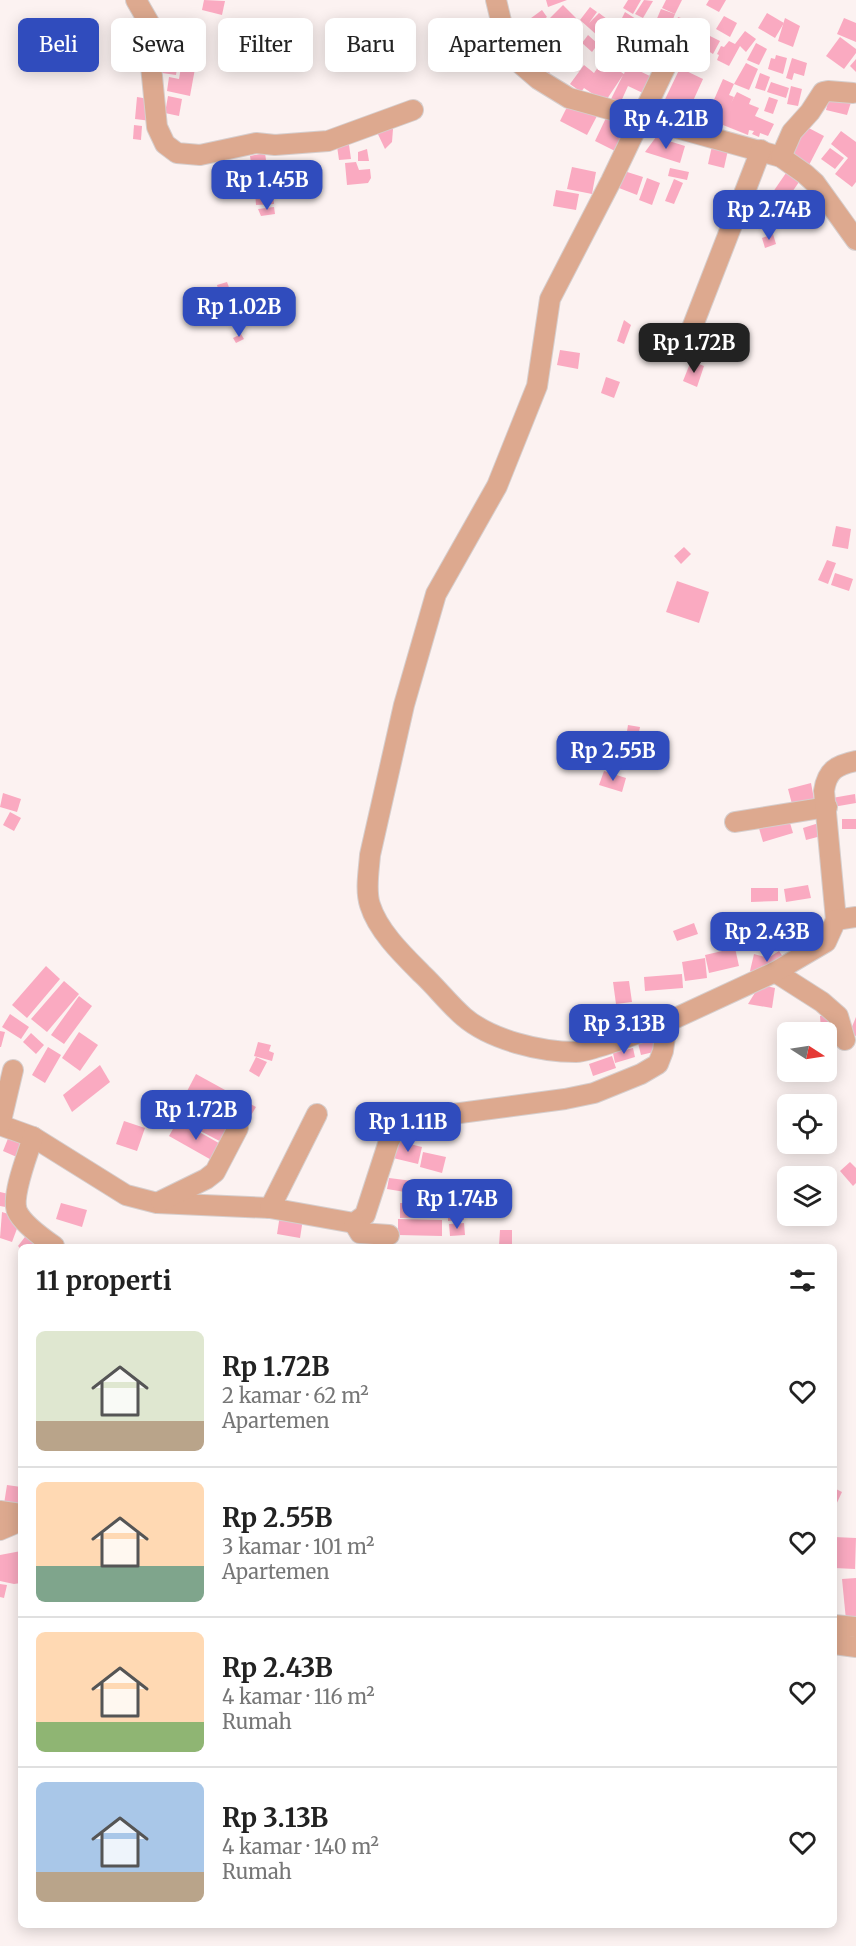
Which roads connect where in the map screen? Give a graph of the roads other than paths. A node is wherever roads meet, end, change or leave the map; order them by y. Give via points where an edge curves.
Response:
1 (136, 0) edge
2 (496, 0) edge
3 (664, 72) edge
4 (853, 93) dead end
5 (412, 110) dead end
6 (642, 118) junction
7 (760, 150) junction
8 (781, 157) junction
9 (856, 240) edge
10 (685, 345) dead end
11 (856, 761) edge
12 (827, 807) junction
13 (735, 822) dead end
14 (856, 917) edge
15 (836, 920) junction
16 (775, 972) junction
17 (667, 1022) junction
18 (845, 1040) dead end
19 (13, 1070) dead end
20 (317, 1114) dead end
21 (0, 1125) edge
22 (238, 1128) dead end
23 (33, 1137) junction
24 (157, 1203) junction
25 (270, 1208) junction
26 (354, 1223) junction
27 (389, 1235) dead end
28 (51, 1244) edge
29 (0, 1511) edge
30 (18, 1514) edge
31 (18, 1522) edge
32 (0, 1530) edge
33 (837, 1625) edge
34 (856, 1627) edge
35 (837, 1644) edge
36 (856, 1647) edge

1 - 5 street via 156,35 151,66 157,127 165,144 177,153 200,154 256,143 328,141
2 - 6 street via 507,46 538,80 569,98
3 - 6 street
4 - 8 street via 824,92 792,132
6 - 7 street
6 - 17 street via 550,298 537,386 497,486 436,594 404,705 368,876 370,904 382,929 453,1007 491,1033 527,1046 578,1053
7 - 8 street
7 - 10 street
8 - 9 street via 815,183
11 - 12 street via 838,765 831,772 824,791
12 - 13 street
12 - 15 street
14 - 15 street
15 - 16 street via 826,942
16 - 17 street
16 - 18 street via 838,1017
17 - 26 street via 658,1064 594,1093 414,1119 397,1126 365,1215
19 - 21 street
20 - 25 street
21 - 23 street
22 - 24 street via 215,1172
23 - 24 street via 126,1195
23 - 28 street via 16,1189 17,1210
24 - 25 street
25 - 26 street
26 - 27 street via 360,1233
29 - 30 street
31 - 32 street
33 - 34 street
35 - 36 street

